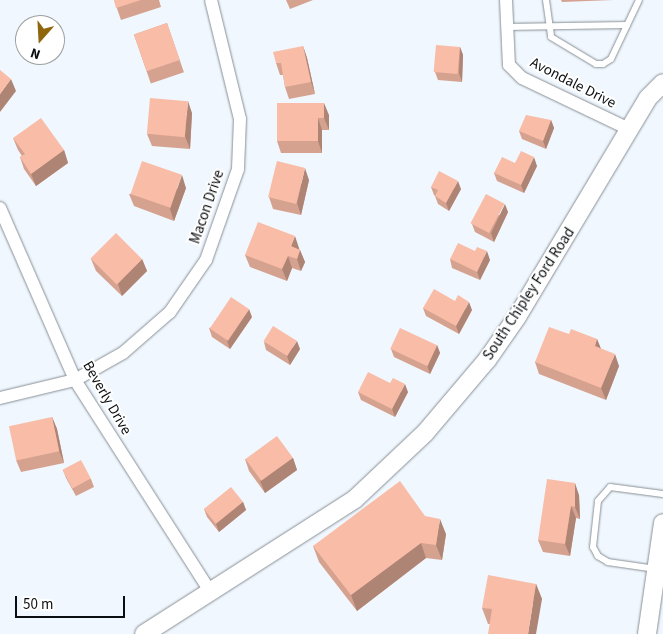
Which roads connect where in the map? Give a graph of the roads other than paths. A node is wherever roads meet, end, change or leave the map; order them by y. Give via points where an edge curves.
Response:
1 (211, 0) edge
2 (506, 0) edge
3 (546, 0) edge
4 (639, 0) edge
5 (627, 24) junction
6 (548, 25) junction
7 (506, 27) junction
8 (663, 83) edge
9 (629, 129) junction
10 (0, 208) edge
11 (75, 380) junction
12 (0, 398) edge
13 (663, 494) edge
14 (663, 523) edge
15 (656, 569) junction
16 (210, 591) junction
17 (144, 634) edge
18 (647, 634) edge

1 - 11 street, Macon Drive via 240,119 238,170 219,229 206,260 170,312 123,353
2 - 7 street, Avondale Drive
3 - 6 lane
4 - 5 lane
5 - 6 lane
5 - 6 lane via 610,59 603,64 555,41
6 - 7 lane
7 - 9 street, Avondale Drive via 509,65 522,78
8 - 9 street, South Chipley Ford Road via 648,98
9 - 16 street, South Chipley Ford Road via 517,317 487,360 425,433 355,499
10 - 11 street, Beverly Drive
11 - 12 street, Macon Drive
11 - 16 street, Beverly Drive
13 - 15 lane via 610,487 598,501 593,547 598,556 608,562
14 - 15 street
15 - 18 street
16 - 17 street, South Chipley Ford Road

